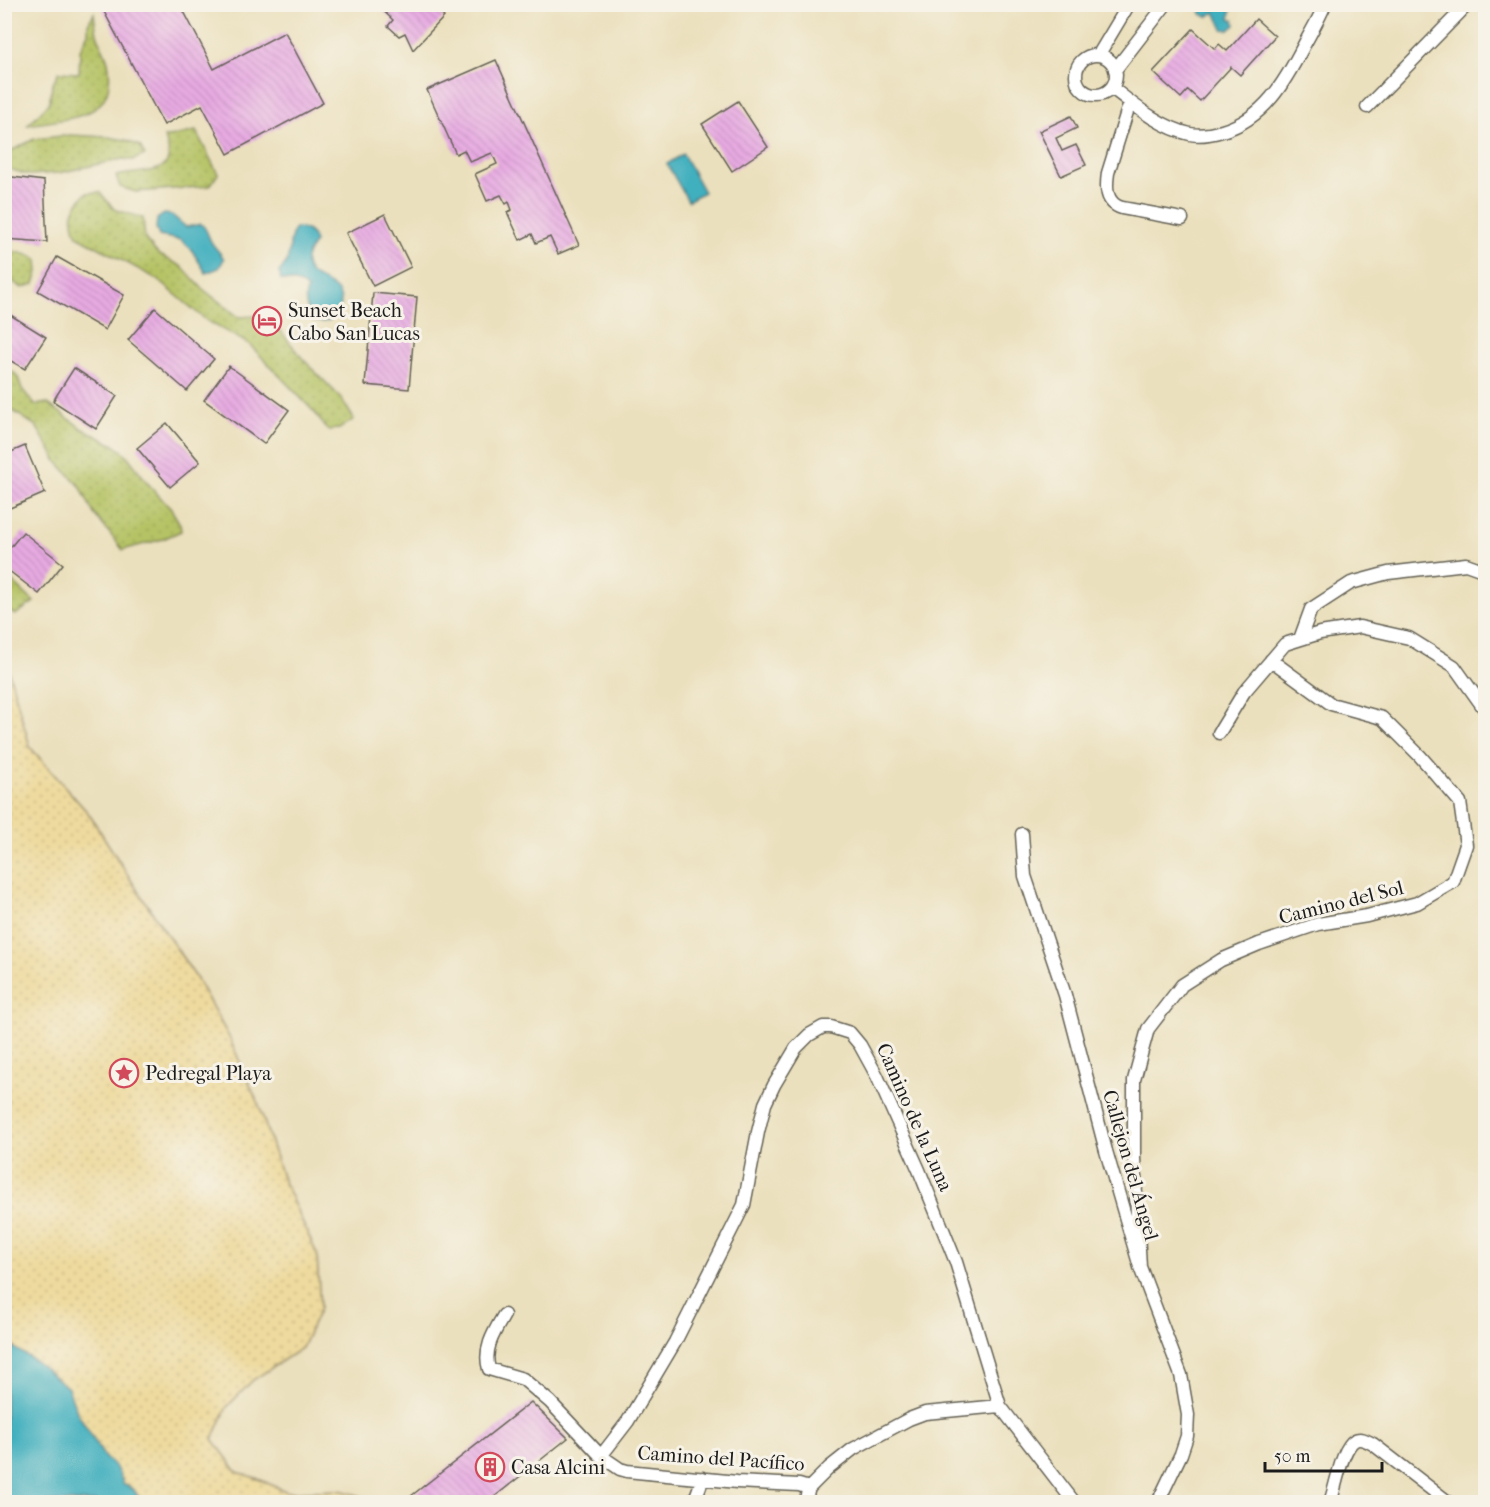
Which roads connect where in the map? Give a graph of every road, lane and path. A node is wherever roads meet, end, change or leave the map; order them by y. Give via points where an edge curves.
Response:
1 (1129, 4) edge
2 (1166, 4) edge
3 (1325, 4) edge
4 (1468, 4) edge
5 (1099, 54) junction
6 (1115, 70) junction
7 (1112, 88) junction
8 (1130, 102) junction
9 (1367, 107) dead end
10 (1182, 219) dead end
11 (1485, 564) edge
12 (1300, 639) junction
13 (1271, 660) junction
14 (1485, 711) edge
15 (1219, 733) dead end
16 (1022, 834) dead end
17 (1140, 1268) junction
18 (504, 1315) dead end
19 (1000, 1406) junction
20 (601, 1455) junction
21 (703, 1478) junction
22 (809, 1488) junction
23 (694, 1503) edge
24 (805, 1503) edge
25 (1074, 1503) edge
26 (1158, 1503) edge
27 (1330, 1503) edge
28 (1448, 1503) edge

1 - 5 street
2 - 6 street
3 - 8 street via 1287,78 1270,102 1245,122 1215,133 1190,134
4 - 9 street
5 - 6 street via 1110,60
5 - 7 street via 1087,56 1078,65 1078,84 1094,95
6 - 7 street
7 - 8 street
8 - 10 street via 1108,172 1109,198 1115,206
11 - 12 street via 1480,568 1466,564 1389,573 1351,584 1311,609
12 - 13 street via 1285,644
12 - 14 street via 1360,627 1409,638 1454,666
13 - 15 street via 1244,692
13 - 17 street, Camino del Sol via 1331,704 1382,718 1460,802 1466,845 1453,882 1417,903 1318,924 1221,960 1182,985 1148,1029 1134,1080
16 - 17 street, Callejon del Ángel via 1025,876 1065,995
17 - 26 street, Callejon del Ángel via 1181,1375 1188,1415 1181,1454
18 - 20 street, Camino del Pacífico via 489,1343 489,1369 523,1379 535,1388
19 - 20 street, Camino de la Luna via 956,1262 881,1085 850,1033 823,1027 796,1048 774,1085 765,1104 744,1205 675,1342 615,1440
19 - 22 street, Camino del Pacífico via 925,1413 909,1419 853,1449
19 - 25 street
20 - 21 street, Camino del Pacífico via 620,1469
21 - 22 street, Camino del Pacífico
21 - 23 street
22 - 24 street
27 - 28 street via 1346,1451 1355,1440 1362,1439

